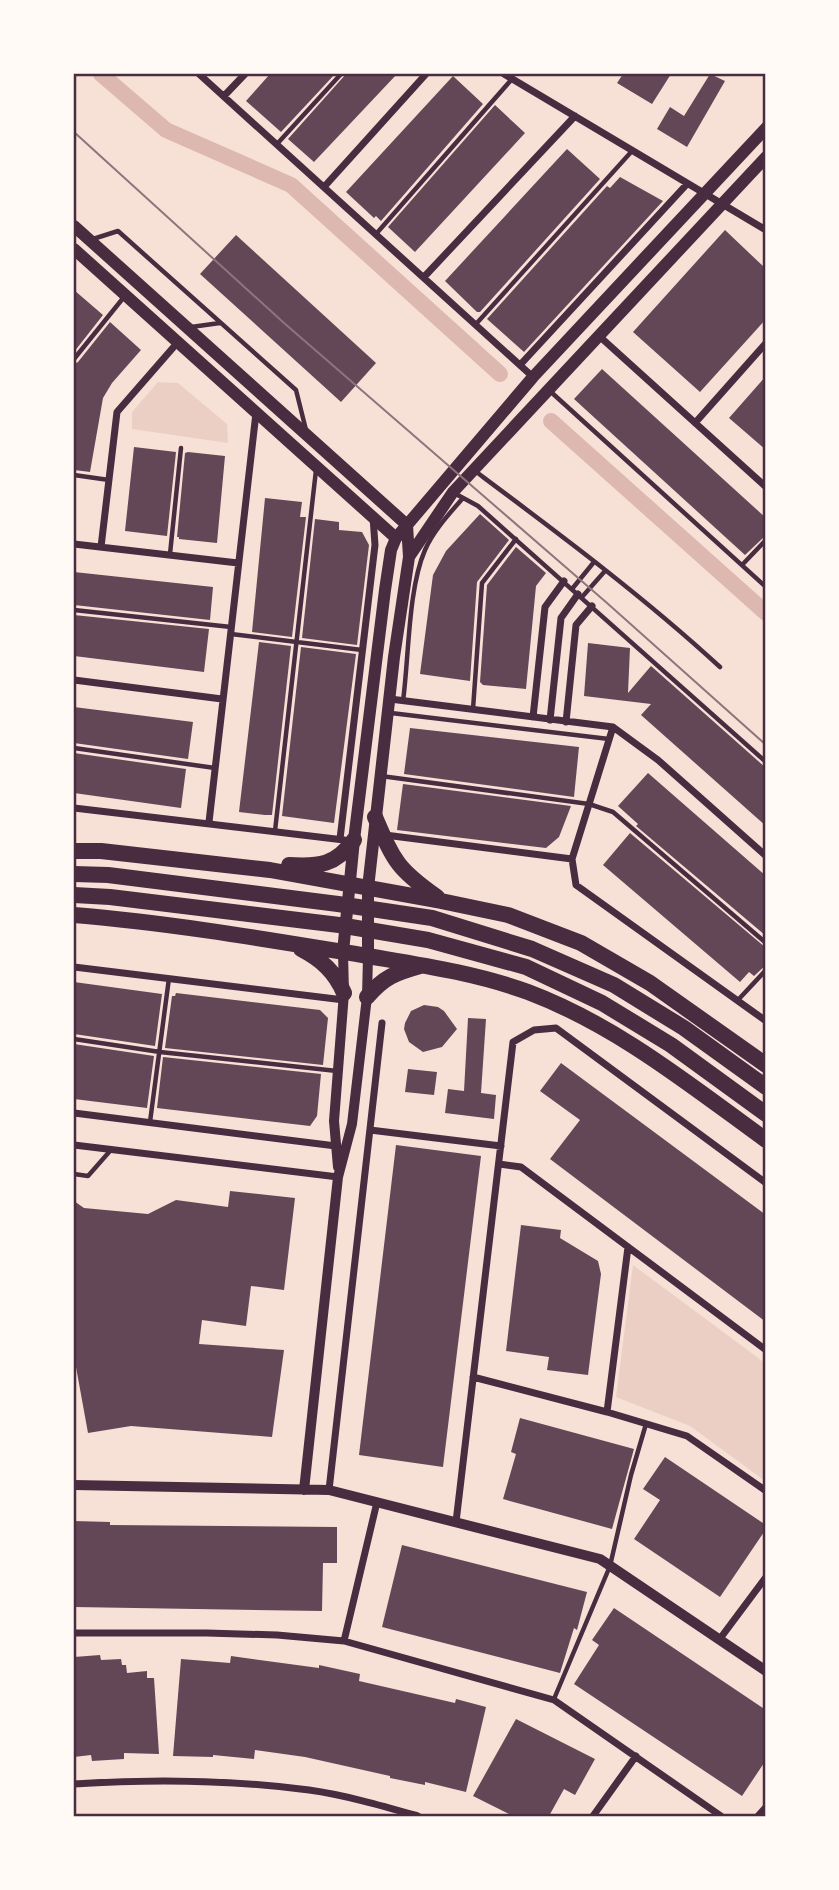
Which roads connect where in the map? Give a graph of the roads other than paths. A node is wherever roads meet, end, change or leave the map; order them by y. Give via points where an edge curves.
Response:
1 (199, 74) edge
2 (245, 74) edge
3 (341, 74) edge
4 (426, 74) edge
5 (504, 74) edge
6 (513, 79) junction
7 (224, 96) junction
8 (575, 116) junction
9 (765, 128) edge
10 (277, 144) junction
11 (632, 150) junction
12 (765, 157) edge
13 (687, 184) junction
14 (324, 187) junction
15 (705, 194) junction
16 (722, 204) junction
17 (74, 226) edge
18 (765, 230) edge
19 (376, 234) junction
20 (88, 240) junction
21 (74, 251) edge
22 (424, 277) junction
23 (125, 295) junction
24 (220, 323) junction
25 (476, 324) junction
26 (187, 327) junction
27 (598, 335) junction
28 (178, 342) junction
29 (765, 343) edge
30 (74, 359) edge
31 (520, 365) junction
32 (533, 377) junction
33 (548, 389) junction
34 (256, 413) junction
35 (695, 423) junction
36 (307, 435) junction
37 (181, 448) dead end
38 (316, 466) junction
39 (473, 470) junction
40 (74, 475) edge
41 (109, 480) junction
42 (765, 487) edge
43 (458, 495) junction
44 (373, 517) junction
45 (434, 517) junction
46 (404, 533) junction
47 (516, 539) junction
48 (765, 540) edge
49 (74, 544) edge
50 (101, 547) junction
51 (170, 555) junction
52 (409, 557) junction
53 (594, 562) junction
54 (238, 563) junction
55 (742, 565) junction
56 (605, 571) junction
57 (564, 581) junction
58 (765, 587) edge
59 (577, 593) junction
60 (592, 606) junction
61 (74, 610) edge
62 (230, 630) junction
63 (298, 642) junction
64 (362, 650) junction
65 (720, 667) dead end
66 (74, 680) edge
67 (222, 699) junction
68 (394, 704) junction
69 (473, 709) junction
70 (533, 718) junction
71 (550, 720) junction
72 (566, 722) junction
73 (613, 727) junction
74 (609, 739) junction
75 (74, 748) edge
76 (765, 762) edge
77 (215, 768) junction
78 (380, 776) junction
79 (589, 804) junction
80 (74, 808) edge
81 (375, 817) junction
82 (209, 822) junction
83 (275, 831) junction
84 (383, 835) junction
85 (347, 840) junction
86 (74, 851) edge
87 (765, 856) edge
88 (572, 859) junction
89 (270, 870) junction
90 (74, 874) edge
91 (349, 885) junction
92 (368, 888) junction
93 (74, 895) edge
94 (441, 901) junction
95 (74, 915) edge
96 (291, 943) junction
97 (765, 943) edge
98 (343, 952) junction
99 (368, 956) junction
100 (425, 965) junction
101 (74, 967) edge
102 (765, 970) edge
103 (169, 978) junction
104 (344, 997) junction
105 (367, 997) junction
106 (738, 1000) junction
107 (765, 1021) edge
108 (382, 1023) dead end
109 (74, 1039) edge
110 (160, 1052) junction
111 (765, 1065) edge
112 (337, 1071) junction
113 (765, 1087) edge
114 (74, 1114) edge
115 (765, 1114) edge
116 (150, 1122) junction
117 (370, 1130) junction
118 (765, 1140) edge
119 (74, 1145) edge
120 (336, 1146) junction
121 (501, 1146) junction
122 (111, 1150) junction
123 (499, 1164) junction
124 (74, 1174) edge
125 (338, 1177) junction
126 (765, 1183) edge
127 (628, 1247) junction
128 (765, 1350) edge
129 (473, 1377) junction
130 (607, 1412) junction
131 (646, 1424) junction
132 (74, 1485) edge
133 (304, 1490) junction
134 (329, 1490) junction
135 (765, 1491) edge
136 (377, 1502) junction
137 (456, 1522) junction
138 (610, 1566) junction
139 (765, 1577) edge
140 (74, 1633) edge
141 (719, 1640) junction
142 (344, 1641) junction
143 (765, 1671) edge
144 (554, 1700) junction
145 (636, 1756) junction
146 (74, 1784) edge
147 (765, 1807) edge
148 (418, 1816) edge
149 (593, 1816) edge
150 (721, 1816) edge
151 (758, 1816) edge

1 - 7 street
2 - 7 street
3 - 10 lane
4 - 14 street
5 - 6 street
6 - 8 street
6 - 19 lane
7 - 10 street
8 - 11 street
8 - 22 street
9 - 15 main road
10 - 14 street
11 - 13 street
11 - 25 lane
12 - 16 main road
13 - 15 street
13 - 31 street
14 - 19 street
15 - 16 street
15 - 32 main road
16 - 18 street
16 - 27 main road
17 - 20 main road
19 - 22 street
20 - 24 lane via 118,231
20 - 26 main road
21 - 23 main road
22 - 25 street
23 - 28 main road
23 - 30 lane
24 - 26 lane
24 - 36 lane via 296,390
25 - 31 street
26 - 36 main road
27 - 33 main road
27 - 35 street
28 - 34 main road
28 - 41 street via 117,412
29 - 35 street
31 - 32 street
32 - 46 main road
33 - 39 main road
33 - 55 lane
34 - 38 main road
34 - 54 street
35 - 42 street
36 - 46 main road
37 - 51 lane
38 - 44 main road
38 - 63 lane
39 - 43 main road
39 - 53 lane
40 - 41 lane
41 - 50 street
43 - 45 main road
43 - 47 lane
43 - 68 lane via 424,552
44 - 46 main road
44 - 64 street via 375,545
45 - 46 main road
45 - 52 main road
46 - 52 main road
46 - 85 main road via 391,550
47 - 57 lane
47 - 69 lane via 482,583
48 - 55 lane
49 - 50 street
50 - 51 street
51 - 54 street
52 - 68 main road
53 - 56 lane
53 - 59 lane
54 - 62 street
55 - 58 lane
56 - 59 lane
56 - 65 lane
57 - 59 lane
57 - 70 street via 545,607
59 - 60 lane
59 - 71 street via 561,618
60 - 72 street via 576,625
60 - 76 lane
61 - 62 lane
62 - 63 lane
62 - 67 street
63 - 64 lane
63 - 83 lane
64 - 85 street
66 - 67 street
67 - 77 street
68 - 69 street
68 - 74 lane
68 - 78 main road
69 - 70 street
70 - 71 street
71 - 72 street
72 - 73 street
73 - 74 street
73 - 87 street via 658,760
74 - 79 street
75 - 77 lane
77 - 82 street
78 - 79 lane
78 - 81 main road
79 - 88 street
79 - 97 lane via 613,813
80 - 82 street
81 - 84 highway
81 - 92 main road
82 - 83 street
83 - 85 street
84 - 88 street
84 - 94 highway via 402,871
85 - 89 highway via 344,854 331,862
85 - 91 main road
86 - 89 highway
88 - 106 street via 576,885
89 - 91 highway
89 - 96 highway via 293,881 306,901 305,924
90 - 113 highway via 432,918 533,949 614,985 684,1028
91 - 92 highway
91 - 98 main road
92 - 94 highway
92 - 99 main road
93 - 115 highway via 339,925 428,940 526,967 602,1003 671,1045
94 - 100 highway via 424,918 419,933
94 - 111 highway via 508,915 581,943 650,983
95 - 96 highway
96 - 98 highway
96 - 104 highway via 337,976
98 - 99 highway
98 - 104 street
99 - 100 highway
99 - 105 street
100 - 105 highway via 395,973
100 - 118 highway via 527,992 596,1024 652,1057
101 - 103 street
102 - 106 lane
103 - 104 street
103 - 110 lane
104 - 112 street
105 - 125 street via 352,1124
106 - 107 street
108 - 117 street
109 - 110 lane
110 - 112 lane
110 - 116 lane
112 - 120 street
114 - 116 street
116 - 120 street
117 - 121 street
117 - 134 street
119 - 122 street
120 - 125 street
121 - 123 street
121 - 126 street via 513,1042 534,1030 556,1028
122 - 124 lane via 88,1176
122 - 125 street
123 - 127 street via 521,1167
123 - 129 street
125 - 133 street
127 - 128 street
127 - 130 street
129 - 130 street
129 - 137 street
130 - 131 street
131 - 135 street via 687,1436
131 - 138 lane
132 - 133 street
133 - 134 street
134 - 136 street
136 - 137 street
136 - 142 street
137 - 138 street via 600,1559
138 - 141 street
138 - 144 lane
139 - 141 street
140 - 142 street via 235,1634
141 - 143 street
142 - 144 street
144 - 145 street
145 - 149 street
145 - 150 street
146 - 148 street via 119,1781 311,1790
147 - 151 street

